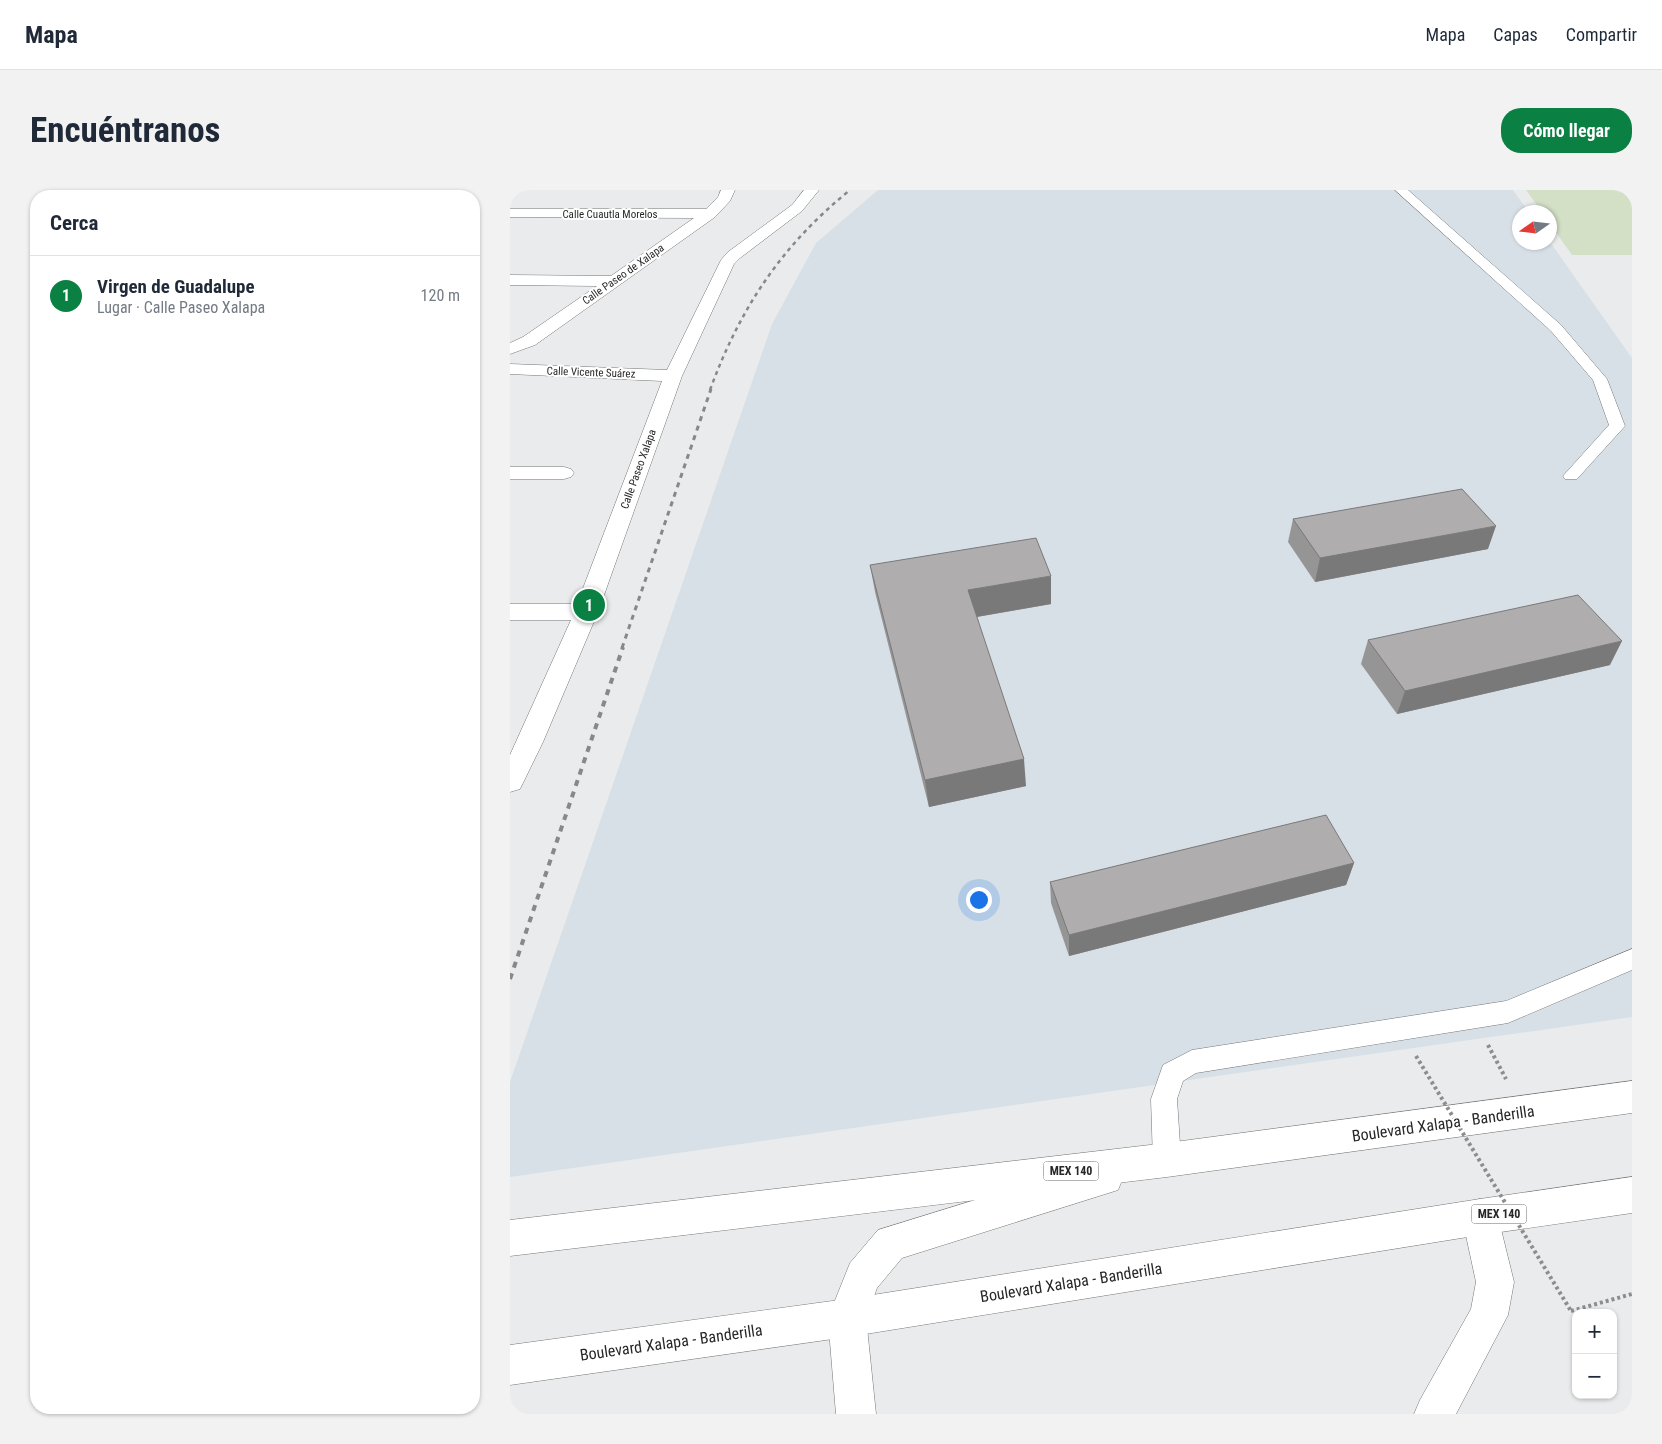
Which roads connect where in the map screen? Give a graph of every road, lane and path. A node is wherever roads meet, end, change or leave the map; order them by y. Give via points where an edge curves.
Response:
1 (728, 190) edge
2 (812, 190) edge
3 (1401, 190) edge
4 (510, 213) edge
5 (710, 214) junction
6 (510, 280) edge
7 (614, 281) junction
8 (510, 349) edge
9 (510, 370) edge
10 (673, 376) junction
11 (510, 473) edge
12 (564, 474) dead end
13 (1571, 476) dead end
14 (510, 612) edge
15 (586, 612) junction
16 (510, 782) edge
17 (1632, 959) edge
18 (1416, 1056) dead end
19 (1632, 1097) edge
20 (1167, 1160) junction
21 (1631, 1198) edge
22 (1480, 1217) junction
23 (510, 1238) edge
24 (1632, 1294) edge
25 (847, 1318) junction
26 (510, 1365) edge
27 (856, 1414) edge
28 (1434, 1414) edge

1 - 5 main road, Calle Paseo de Xalapa
2 - 10 main road, Calle Paseo Xalapa via 798,208 727,263
3 - 13 lane via 1556,328 1600,379 1617,426
4 - 5 main road, Calle Cuautla Morelos
5 - 7 main road, Calle Paseo de Xalapa
6 - 7 main road
7 - 8 main road, Calle Paseo de Xalapa via 529,341
9 - 10 main road, Calle Vicente Suárez
10 - 15 main road, Calle Paseo Xalapa
11 - 12 main road
14 - 15 main road
15 - 16 main road, Calle Paseo Xalapa
17 - 20 lane via 1508,1012 1192,1062 1172,1073 1164,1100
18 - 24 path, bridge via 1571,1311
19 - 20 main road, Boulevard Xalapa - Banderilla / MEX 140
20 - 23 main road, Boulevard Xalapa - Banderilla / MEX 140
20 - 25 main road via 891,1243 863,1276
21 - 22 main road, Boulevard Xalapa - Banderilla / MEX 140
22 - 25 main road, Boulevard Xalapa - Banderilla / MEX 140
22 - 28 main road via 1495,1282 1488,1315
25 - 26 main road, Boulevard Xalapa - Banderilla / MEX 140
25 - 27 main road

